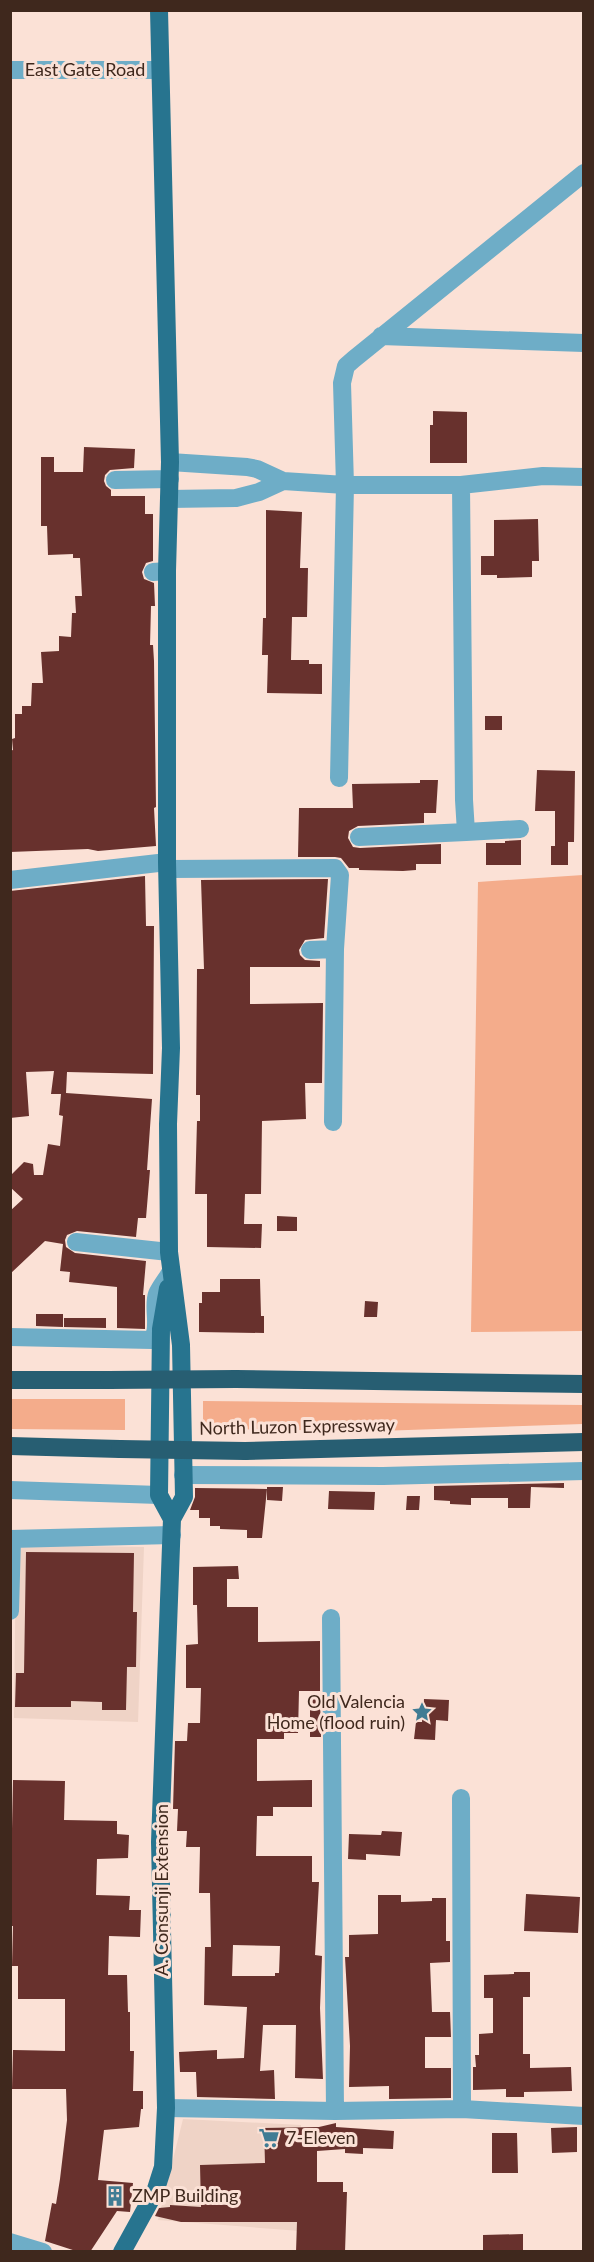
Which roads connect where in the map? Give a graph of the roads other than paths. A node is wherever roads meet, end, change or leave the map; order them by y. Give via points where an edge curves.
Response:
1 (159, 10) edge
2 (10, 70) edge
3 (159, 70) junction
4 (584, 173) edge
5 (381, 336) junction
6 (584, 343) edge
7 (170, 471) junction
8 (584, 477) edge
9 (115, 480) dead end
10 (283, 482) junction
11 (345, 485) junction
12 (461, 485) junction
13 (169, 499) junction
14 (339, 778) dead end
15 (520, 829) dead end
16 (466, 831) junction
17 (359, 837) dead end
18 (168, 866) junction
19 (10, 880) edge
20 (335, 949) junction
21 (310, 950) dead end
22 (333, 1122) dead end
23 (76, 1242) dead end
24 (169, 1252) junction
25 (171, 1273) junction
26 (10, 1337) edge
27 (10, 1380) edge
28 (584, 1384) edge
29 (584, 1442) edge
30 (10, 1446) edge
31 (584, 1471) edge
32 (183, 1475) junction
33 (10, 1490) edge
34 (159, 1495) junction
35 (172, 1527) junction
36 (11, 1539) edge
37 (10, 1611) edge
38 (331, 1618) dead end
39 (461, 1798) dead end
40 (166, 2108) junction
41 (462, 2109) junction
42 (335, 2111) junction
43 (584, 2116) edge
44 (10, 2242) edge
45 (43, 2252) edge
46 (122, 2252) edge

1 - 3 main road
2 - 3 street, East Gate Road
3 - 7 main road
4 - 5 street
5 - 6 street
5 - 11 street via 346,366 342,383
7 - 9 street
7 - 10 street via 247,467
7 - 13 main road
8 - 12 street via 543,476
10 - 11 street
10 - 13 street via 236,498
11 - 12 street
11 - 14 street
12 - 16 street
13 - 18 main road via 160,571
15 - 16 street
16 - 17 street
18 - 19 street
18 - 20 street via 335,868 340,875
18 - 24 main road
20 - 21 street
20 - 22 street
23 - 24 street
24 - 25 main road
25 - 26 street via 157,1294 156,1335 152,1340
25 - 32 main road via 180,1337
25 - 34 main road via 161,1329
27 - 28 highway, bridge
29 - 30 highway, North Luzon Expressway, bridge via 244,1451
31 - 32 street
32 - 35 main road via 183,1497
33 - 34 street
34 - 35 main road
35 - 36 street
35 - 40 main road, A. Consunji Extension via 160,1842
36 - 37 street
38 - 42 street
39 - 41 street
40 - 42 street
40 - 46 main road, A. Consunji Extension via 163,2167 151,2201
41 - 42 street
41 - 43 street
44 - 45 street

